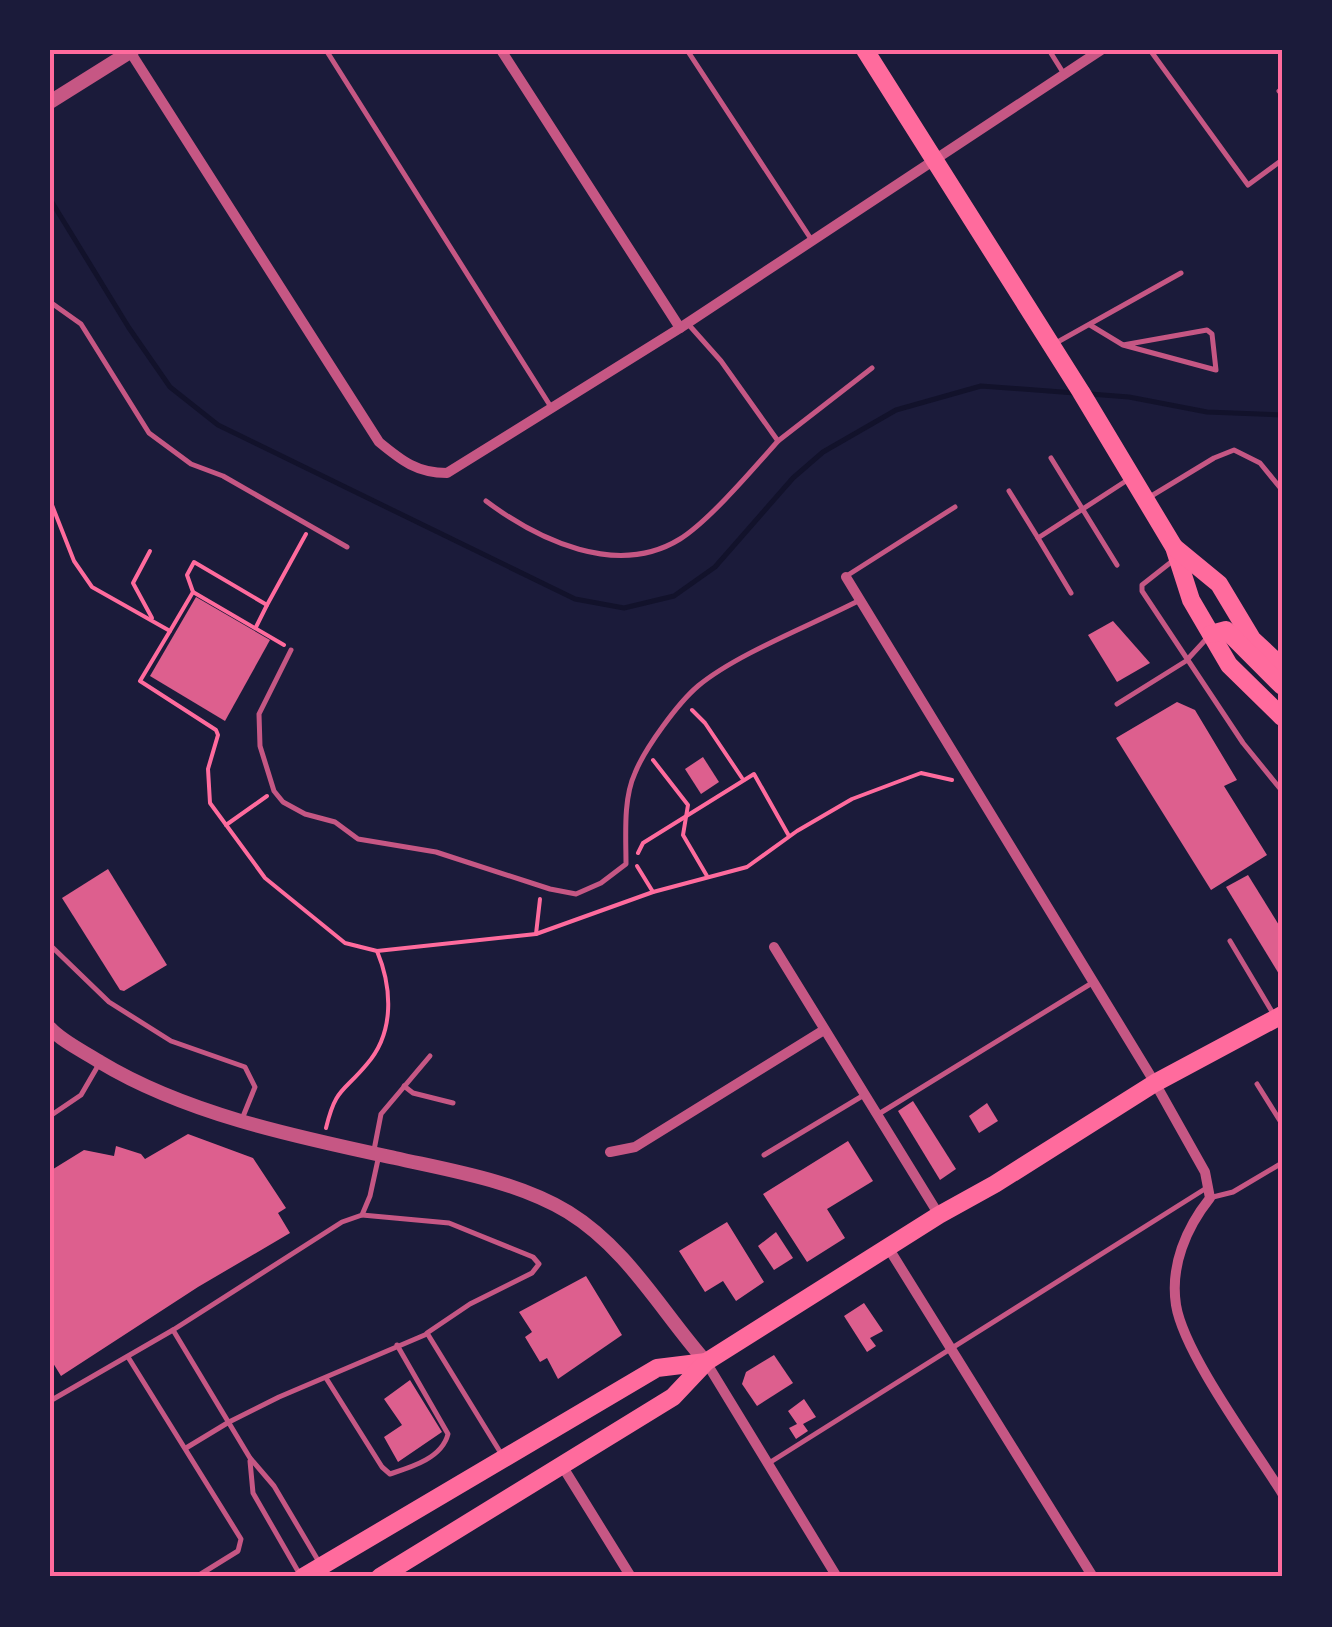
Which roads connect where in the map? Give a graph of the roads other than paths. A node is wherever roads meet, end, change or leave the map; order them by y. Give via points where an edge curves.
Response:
1 (131, 50) edge
2 (326, 50) edge
3 (501, 50) edge
4 (687, 50) edge
5 (864, 50) edge
6 (1050, 50) edge
7 (1101, 50) edge
8 (1150, 50) edge
9 (1064, 74) junction
10 (50, 102) edge
11 (934, 159) junction
12 (1282, 160) edge
13 (812, 242) junction
14 (1181, 273) dead end
15 (50, 302) edge
16 (1090, 325) junction
17 (683, 326) junction
18 (1123, 345) junction
19 (1054, 348) junction
20 (872, 368) dead end
21 (552, 408) junction
22 (778, 441) junction
23 (1051, 458) dead end
24 (1132, 478) junction
25 (1282, 490) edge
26 (1009, 491) dead end
27 (1145, 500) junction
28 (486, 501) dead end
29 (956, 507) dead end
30 (1082, 510) junction
31 (1038, 538) junction
32 (347, 547) dead end
33 (1175, 552) junction
34 (1117, 565) dead end
35 (846, 577) joint
36 (1071, 593) dead end
37 (860, 600) junction
38 (1211, 634) junction
39 (291, 650) road end
40 (1186, 661) junction
41 (1282, 667) edge
42 (1282, 686) edge
43 (1117, 704) dead end
44 (1282, 717) edge
45 (1282, 791) edge
46 (1230, 941) dead end
47 (50, 945) edge
48 (774, 946) dead end
49 (1092, 983) junction
50 (1280, 1014) edge
51 (50, 1028) edge
52 (824, 1030) junction
53 (430, 1056) dead end
54 (100, 1062) junction
55 (1155, 1083) junction
56 (1257, 1084) dead end
57 (404, 1086) junction
58 (864, 1095) junction
59 (453, 1103) dead end
60 (50, 1116) edge
61 (876, 1116) junction
62 (242, 1119) junction
63 (1282, 1124) edge
64 (610, 1152) dead end
65 (376, 1154) junction
66 (764, 1155) dead end
67 (1282, 1163) edge
68 (1210, 1192) junction
69 (362, 1215) junction
70 (939, 1215) junction
71 (889, 1248) junction
72 (173, 1330) junction
73 (428, 1333) junction
74 (396, 1345) junction
75 (954, 1348) junction
76 (128, 1356) junction
77 (706, 1362) junction
78 (326, 1378) junction
79 (50, 1402) edge
80 (228, 1422) junction
81 (186, 1448) junction
82 (250, 1458) junction
83 (503, 1458) junction
84 (562, 1464) junction
85 (766, 1464) junction
86 (1282, 1493) edge
87 (324, 1571) edge
88 (196, 1577) edge
89 (302, 1577) edge
90 (380, 1577) edge
91 (632, 1577) edge
92 (836, 1577) edge
93 (1093, 1577) edge

1 - 10 street
1 - 21 street via 380,442 410,468 447,473
2 - 21 lane
3 - 17 street
4 - 13 lane
5 - 11 main road
6 - 9 lane
7 - 9 street
8 - 12 lane via 1248,186
9 - 11 street
11 - 13 street
11 - 19 main road
13 - 17 street
14 - 16 lane
15 - 32 lane via 81,324 149,433 191,464
16 - 18 lane
16 - 19 lane
17 - 21 street
17 - 22 lane via 721,361
18 - 18 lane via 1207,330 1216,370
19 - 24 main road
20 - 22 lane
22 - 28 lane via 684,537 654,550 605,554 567,547
23 - 30 lane
24 - 27 main road
24 - 30 lane
25 - 27 lane via 1260,463 1234,450
26 - 31 lane
27 - 33 main road
29 - 35 lane
30 - 31 lane
30 - 34 lane
31 - 36 lane
33 - 38 main road
33 - 40 lane via 1142,591
33 - 41 main road via 1220,584 1252,639
35 - 37 street
37 - 39 lane via 697,687 634,774 626,864 576,894 436,852 358,839 282,802 260,746 259,714
37 - 49 street
38 - 40 lane
38 - 42 main road via 1226,630
38 - 44 main road via 1229,665
40 - 43 lane
40 - 45 lane
46 - 50 lane
47 - 62 lane via 110,1002 172,1041 246,1067 255,1087
48 - 52 street
49 - 55 street
49 - 61 lane
50 - 55 main road
51 - 54 street
52 - 58 street
52 - 64 street via 635,1147
53 - 57 lane
54 - 60 lane via 81,1095
54 - 62 street via 194,1106
55 - 68 street via 1206,1172
55 - 70 main road
56 - 63 lane
57 - 59 lane
57 - 65 lane via 382,1114
58 - 61 street
58 - 66 lane
61 - 70 street
62 - 65 street
65 - 69 lane
65 - 77 street via 469,1174 570,1214 629,1262
67 - 68 lane via 1232,1192
68 - 75 lane
68 - 86 street via 1180,1254 1177,1310 1199,1360
69 - 72 lane
69 - 73 lane via 449,1223 538,1264
70 - 71 main road
71 - 75 street
71 - 77 main road
72 - 76 lane
72 - 80 lane
73 - 74 lane
73 - 83 lane
74 - 78 lane
74 - 78 lane via 448,1434 440,1450 411,1467 390,1474 382,1467
75 - 85 lane
75 - 93 street
76 - 79 lane
76 - 81 lane
77 - 83 main road via 657,1368
77 - 84 main road via 674,1398
77 - 85 street
78 - 80 lane
80 - 81 lane
80 - 82 lane
81 - 88 lane via 242,1546
82 - 87 lane
82 - 89 lane via 252,1493
83 - 87 main road
84 - 90 main road
84 - 91 street
85 - 92 street
87 - 89 main road

